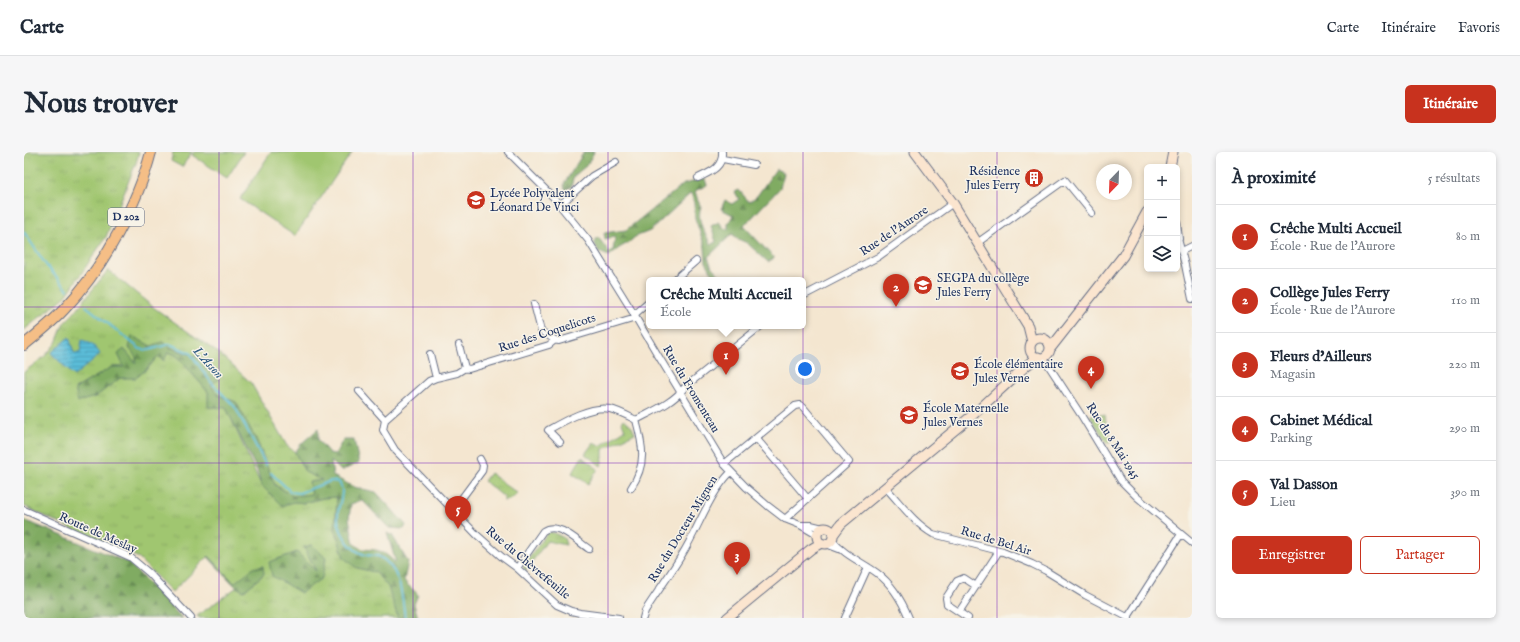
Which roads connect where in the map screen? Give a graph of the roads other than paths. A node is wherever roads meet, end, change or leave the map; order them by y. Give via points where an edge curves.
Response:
1 (152, 152) edge
2 (508, 152) edge
3 (915, 152) edge
4 (1173, 152) edge
5 (722, 155) edge
6 (616, 162) dead end
7 (1171, 164) edge
8 (754, 165) dead end
9 (698, 178) dead end
10 (953, 203) junction
11 (560, 205) junction
12 (1092, 212) dead end
13 (1144, 221) edge
14 (977, 243) junction
15 (1180, 244) edge
16 (1192, 246) edge
17 (1182, 251) junction
18 (696, 261) dead end
19 (677, 277) edge
20 (806, 294) edge
21 (1192, 299) edge
22 (534, 304) dead end
23 (646, 305) edge
24 (635, 316) junction
25 (757, 329) edge
26 (1063, 332) junction
27 (555, 340) junction
28 (1039, 340) junction
29 (24, 345) edge
30 (460, 345) dead end
31 (1050, 349) junction
32 (430, 354) dead end
33 (1038, 356) junction
34 (465, 368) junction
35 (436, 378) junction
36 (359, 391) dead end
37 (681, 393) junction
38 (385, 420) junction
39 (636, 420) junction
40 (756, 438) junction
41 (560, 442) dead end
42 (480, 459) dead end
43 (724, 464) junction
44 (732, 472) junction
45 (631, 488) dead end
46 (886, 488) junction
47 (808, 499) junction
48 (24, 510) edge
49 (453, 510) junction
50 (785, 519) junction
51 (800, 525) junction
52 (1180, 534) junction
53 (825, 536) junction
54 (1192, 543) edge
55 (589, 549) dead end
56 (999, 551) junction
57 (868, 567) junction
58 (517, 568) junction
59 (976, 586) junction
60 (959, 612) junction
61 (191, 618) edge
62 (619, 618) edge
63 (642, 618) edge
64 (727, 618) edge
65 (845, 618) edge
66 (908, 618) edge
67 (968, 618) edge
68 (1128, 618) edge

1 - 29 main road, D 202 via 128,212 91,276 67,307
2 - 11 street, Rue du Fromenteau
3 - 10 main road
4 - 7 main road
5 - 8 street
5 - 9 street via 716,169
6 - 11 street via 592,176
10 - 14 main road
10 - 20 street, Rue de l'Aurore via 878,257
11 - 24 street, Rue du Fromenteau via 588,240
12 - 14 street via 1065,180
13 - 26 main road via 1123,256
14 - 28 main road
15 - 17 street
16 - 17 street
17 - 21 street
18 - 19 street
22 - 27 street via 541,331
23 - 24 street
24 - 27 street, Rue des Coquelicots via 559,341
24 - 37 street, Rue du Fromenteau
25 - 37 street via 685,387
26 - 28 main road
26 - 31 main road
27 - 34 street, Rue des Coquelicots via 549,345 505,359
28 - 31 main road via 1049,344
28 - 33 main road via 1031,348
30 - 34 street
31 - 33 main road via 1048,354
32 - 35 street
33 - 46 main road
33 - 52 street, Rue du 8 Mai 1945 via 1081,414 1121,481
34 - 35 street, Rue des Coquelicots
35 - 38 street, Rue des Coquelicots
36 - 38 street
37 - 39 street
37 - 43 street, Rue du Fromenteau
38 - 49 street, Rue du Chèvrefeuille via 383,430 395,450
39 - 41 street via 609,409 576,415 548,430
39 - 45 street via 643,452 640,474
40 - 43 street
40 - 47 street
40 - 47 street via 795,406 803,407 810,414 849,462
42 - 49 street via 482,470
43 - 44 street, Rue du Fromenteau
44 - 50 street, Rue du Fromenteau
44 - 63 street, Rue du Docteur Mignen via 717,489 687,546
46 - 53 main road
46 - 56 street, Rue de Bel Air via 912,517 933,534
47 - 50 street
48 - 61 street, Route de Meslay via 130,558 149,573
49 - 58 street, Rue du Chèvrefeuille via 490,547
50 - 51 street, Rue du Fromenteau
51 - 53 street, Rue du Fromenteau
51 - 53 street, Rue du Fromenteau via 811,525
52 - 54 street, Rue du 8 Mai 1945
52 - 68 street
53 - 57 street
53 - 64 main road
55 - 58 street via 564,532 548,528
56 - 59 street
56 - 68 street, Rue de Bel Air via 1046,571
57 - 65 street
57 - 66 street via 894,590
58 - 62 street, Rue du Chèvrefeuille via 561,608
59 - 60 street
59 - 60 street via 964,578 957,581 946,598 947,604
60 - 67 street

